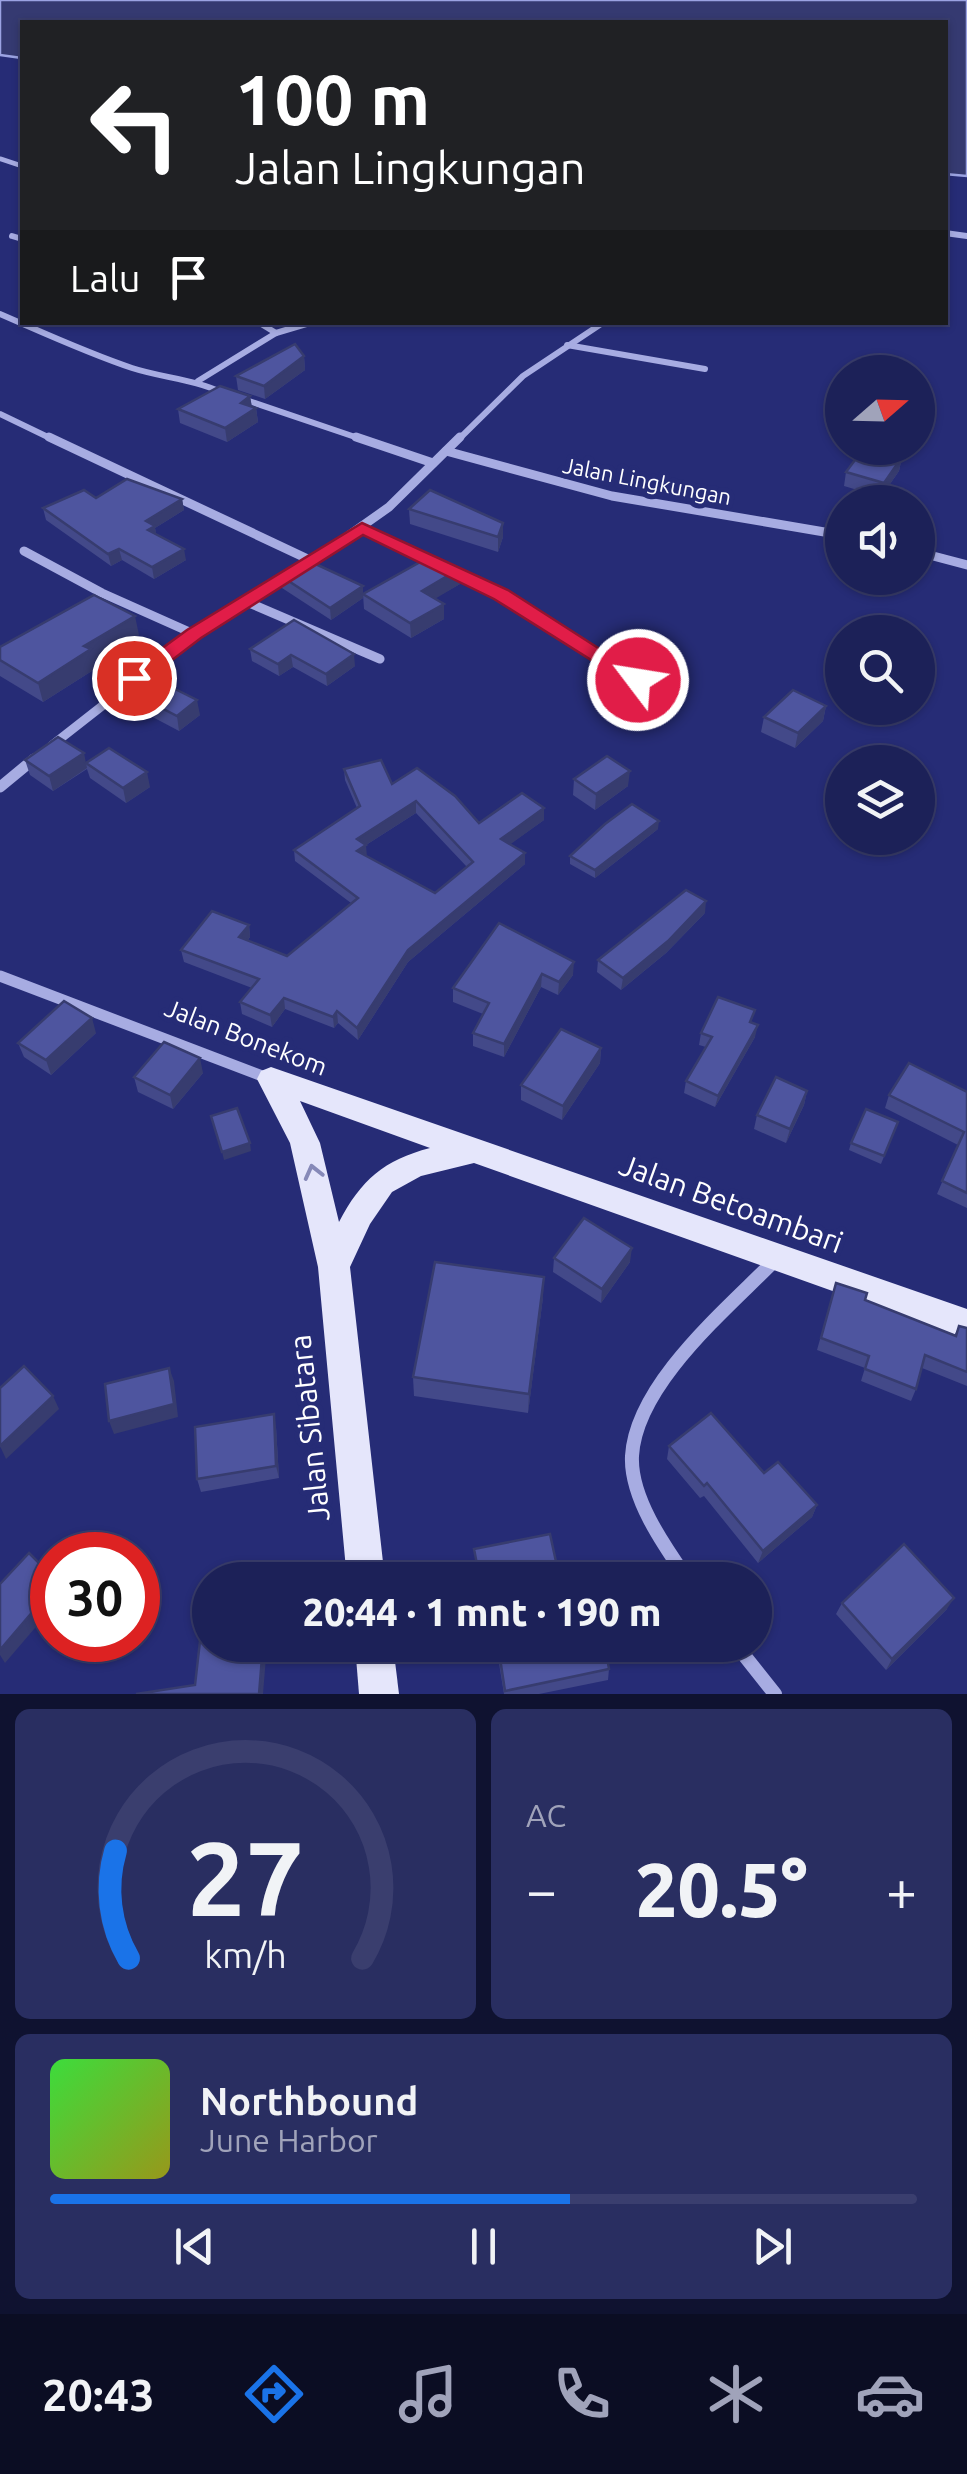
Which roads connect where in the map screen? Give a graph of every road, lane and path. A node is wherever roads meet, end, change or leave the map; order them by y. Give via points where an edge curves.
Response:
1 (12, 236) dead end
2 (20, 238) edge
3 (27, 325) edge
4 (263, 325) edge
5 (303, 325) edge
6 (599, 325) edge
7 (276, 333) junction
8 (566, 344) junction
9 (704, 369) dead end
10 (198, 380) junction
11 (0, 414) edge
12 (446, 452) junction
13 (433, 464) junction
14 (362, 528) junction
15 (825, 532) edge
16 (24, 551) dead end
17 (935, 556) edge
18 (312, 561) junction
19 (967, 564) edge
20 (246, 602) junction
21 (194, 634) junction
22 (380, 658) dead end
23 (638, 680) dead end
24 (0, 787) edge
25 (0, 976) edge
26 (271, 1079) junction
27 (472, 1151) junction
28 (777, 1258) junction
29 (334, 1267) junction
30 (967, 1324) edge
31 (364, 1562) edge
32 (675, 1562) edge
33 (376, 1662) edge
34 (750, 1662) edge
35 (379, 1694) edge
36 (775, 1694) edge

1 - 2 street
3 - 10 street via 138,370
4 - 7 street
5 - 7 street
6 - 8 street
7 - 10 street
8 - 9 street
8 - 12 street
10 - 13 street
11 - 18 street
12 - 13 street
12 - 15 street, Jalan Lingkungan via 612,496
13 - 14 street
14 - 18 street
14 - 23 street via 501,594
16 - 21 street
17 - 19 street
18 - 20 street
20 - 21 street
20 - 22 street
21 - 24 street
25 - 26 street, Jalan Bonekom
26 - 27 main road, Jalan Bonekom
29 -> 26 main road, Jalan Sibatara via 305,1143
27 - 28 main road, Jalan Betoambari
27 - 29 main road via 409,1164 382,1179
28 - 30 main road, Jalan Betoambari
28 - 32 street via 656,1388 638,1419 631,1459
29 - 31 main road, Jalan Sibatara
33 - 35 main road
34 - 36 street

